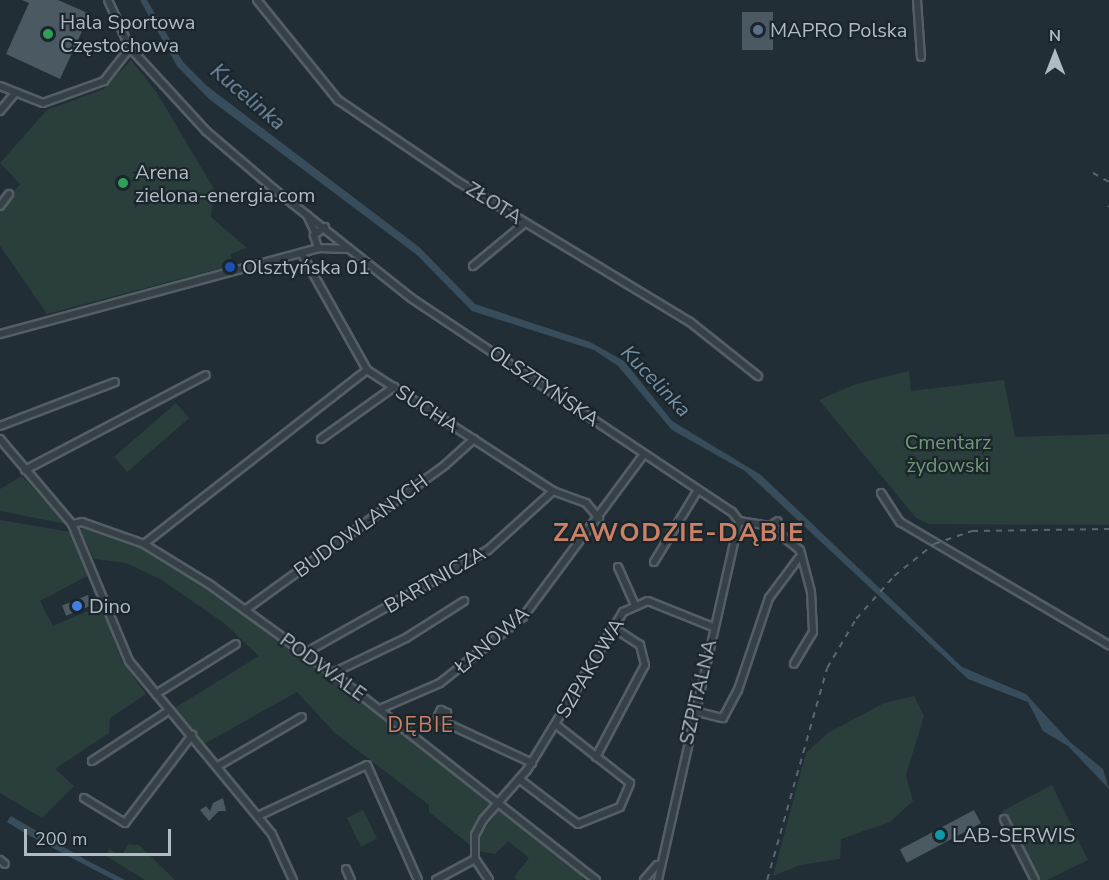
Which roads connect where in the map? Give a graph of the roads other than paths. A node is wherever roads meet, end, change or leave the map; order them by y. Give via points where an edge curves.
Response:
1 (108, 0) edge
2 (257, 0) edge
3 (917, 0) edge
4 (130, 48) junction
5 (921, 57) dead end
6 (0, 86) edge
7 (15, 93) junction
8 (0, 111) edge
9 (9, 194) dead end
10 (0, 206) edge
11 (307, 214) junction
12 (525, 223) junction
13 (325, 227) junction
14 (315, 232) junction
15 (335, 237) junction
16 (314, 242) junction
17 (331, 247) junction
18 (319, 248) junction
19 (350, 249) junction
20 (302, 254) junction
21 (473, 266) dead end
22 (0, 334) edge
23 (367, 370) junction
24 (206, 375) dead end
25 (758, 376) dead end
26 (115, 382) dead end
27 (394, 387) junction
28 (0, 426) edge
29 (0, 439) edge
30 (321, 439) dead end
31 (474, 439) junction
32 (644, 454) junction
33 (25, 470) junction
34 (698, 490) junction
35 (553, 491) junction
36 (881, 493) dead end
37 (599, 518) junction
38 (739, 521) junction
39 (778, 521) dead end
40 (72, 524) junction
41 (770, 526) junction
42 (144, 544) junction
43 (801, 555) junction
44 (654, 562) dead end
45 (618, 567) dead end
46 (464, 601) dead end
47 (634, 603) junction
48 (245, 610) junction
49 (713, 627) junction
50 (614, 628) junction
51 (236, 644) dead end
52 (1109, 645) edge
53 (306, 653) junction
54 (794, 664) dead end
55 (333, 673) junction
56 (156, 693) junction
57 (380, 709) junction
58 (170, 710) junction
59 (694, 711) junction
60 (302, 717) dead end
61 (444, 719) dead end
62 (555, 724) junction
63 (192, 735) junction
64 (596, 757) junction
65 (92, 761) dead end
66 (532, 762) junction
67 (218, 766) junction
68 (519, 779) junction
69 (84, 798) dead end
70 (498, 802) junction
71 (258, 816) junction
72 (1004, 819) dead end
73 (475, 859) junction
74 (658, 862) junction
75 (346, 869) dead end
76 (582, 869) junction
77 (293, 880) edge
78 (351, 880) edge
79 (418, 880) edge
80 (436, 880) edge
81 (489, 880) edge
82 (588, 880) edge
83 (596, 880) edge
84 (644, 880) edge
85 (658, 880) edge
86 (1035, 880) edge

1 - 4 street
2 - 12 street, ZŁOTA via 338,100
3 - 5 street
4 - 7 street via 98,84 43,103
4 - 11 street via 206,131
6 - 7 street
7 - 8 street
9 - 10 street
11 - 13 street
11 - 14 street
12 - 21 street
12 - 25 street, ZŁOTA via 698,327
13 - 14 street
13 - 15 street
14 - 16 street
15 - 17 street
15 - 19 street, OLSZTYŃSKA
16 - 18 street
16 - 20 street
17 - 18 street
17 - 19 street
18 - 20 street
19 - 32 street, OLSZTYŃSKA via 427,309
20 - 22 street
20 - 23 street, SUCHA
23 - 27 street, SUCHA
23 - 42 street
24 - 33 street
26 - 28 street
27 - 30 street
27 - 31 street, SUCHA
29 - 33 street
31 - 35 street, SUCHA
31 - 48 street, BUDOWLANYCH
32 - 34 street, OLSZTYŃSKA
32 - 37 street, ŁANOWA
33 - 40 street
34 - 38 street, OLSZTYŃSKA
34 - 44 street
35 - 37 street, SUCHA via 586,503
35 - 53 street, BARTNICZA via 488,550
36 - 52 street via 900,522
37 - 57 street, ŁANOWA via 523,617 440,683
38 - 41 street
38 - 49 street, SZPITALNA
39 - 41 street
40 - 42 street, PODWALE via 82,522
40 - 56 street via 129,661
41 - 43 street via 791,539
42 - 48 street, PODWALE
43 - 54 street via 811,592 813,632
43 - 59 street via 769,598 738,690 723,718
45 - 47 street
46 - 55 street via 406,638
47 - 49 street, SZPAKOWA via 648,601
47 - 50 street, SZPAKOWA
48 - 53 street, PODWALE
49 - 59 street, SZPITALNA
50 - 62 street, SZPAKOWA
50 - 64 street via 640,645 645,665
51 - 56 street
53 - 55 street, PODWALE
55 - 57 street, PODWALE
56 - 58 street
57 - 70 street, PODWALE
58 - 63 street
58 - 65 street
59 - 74 street, SZPITALNA
60 - 67 street
61 - 66 street
62 - 64 street
62 - 66 street, SZPAKOWA
63 - 67 street
63 - 69 street via 125,823
64 - 68 street via 630,783 628,792 615,810 578,824
66 - 68 street, SZPAKOWA
67 - 71 street
68 - 70 street, SZPAKOWA
70 - 73 street, SZPAKOWA via 475,835
70 - 76 street, PODWALE
71 - 77 street
71 - 79 street via 359,766 371,767
72 - 86 street
73 - 80 street
73 - 81 street
74 - 84 street, SZPITALNA
74 - 85 street, SZPITALNA
75 - 78 street
76 - 82 street, PODWALE
76 - 83 street, PODWALE

